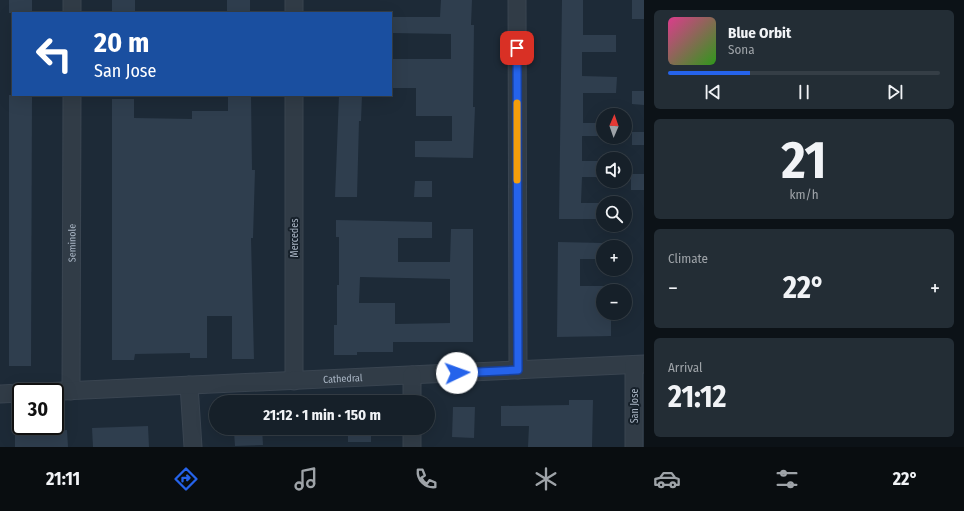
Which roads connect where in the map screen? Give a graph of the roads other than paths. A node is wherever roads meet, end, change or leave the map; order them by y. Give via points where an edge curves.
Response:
1 (72, 0) edge
2 (294, 0) edge
3 (518, 0) edge
4 (72, 12) edge
5 (294, 12) edge
6 (72, 96) edge
7 (294, 96) edge
8 (639, 364) edge
9 (518, 370) junction
10 (412, 375) junction
11 (294, 381) junction
12 (190, 385) junction
13 (64, 391) edge
14 (71, 391) junction
15 (12, 393) edge
16 (0, 394) edge
17 (412, 395) edge
18 (412, 435) edge
19 (193, 447) edge
20 (412, 447) edge
21 (634, 447) edge

1 - 4 street
2 - 5 street
3 - 9 street
6 - 14 street, Seminole
7 - 11 street, Mercedes
8 - 9 street, Cathedral
8 - 21 street, San Jose
9 - 10 street, Cathedral
10 - 11 street, Cathedral
10 - 17 street
11 - 12 street, Cathedral
12 - 14 street, Cathedral
12 - 19 street
13 - 14 street, Cathedral
15 - 16 street
18 - 20 street

